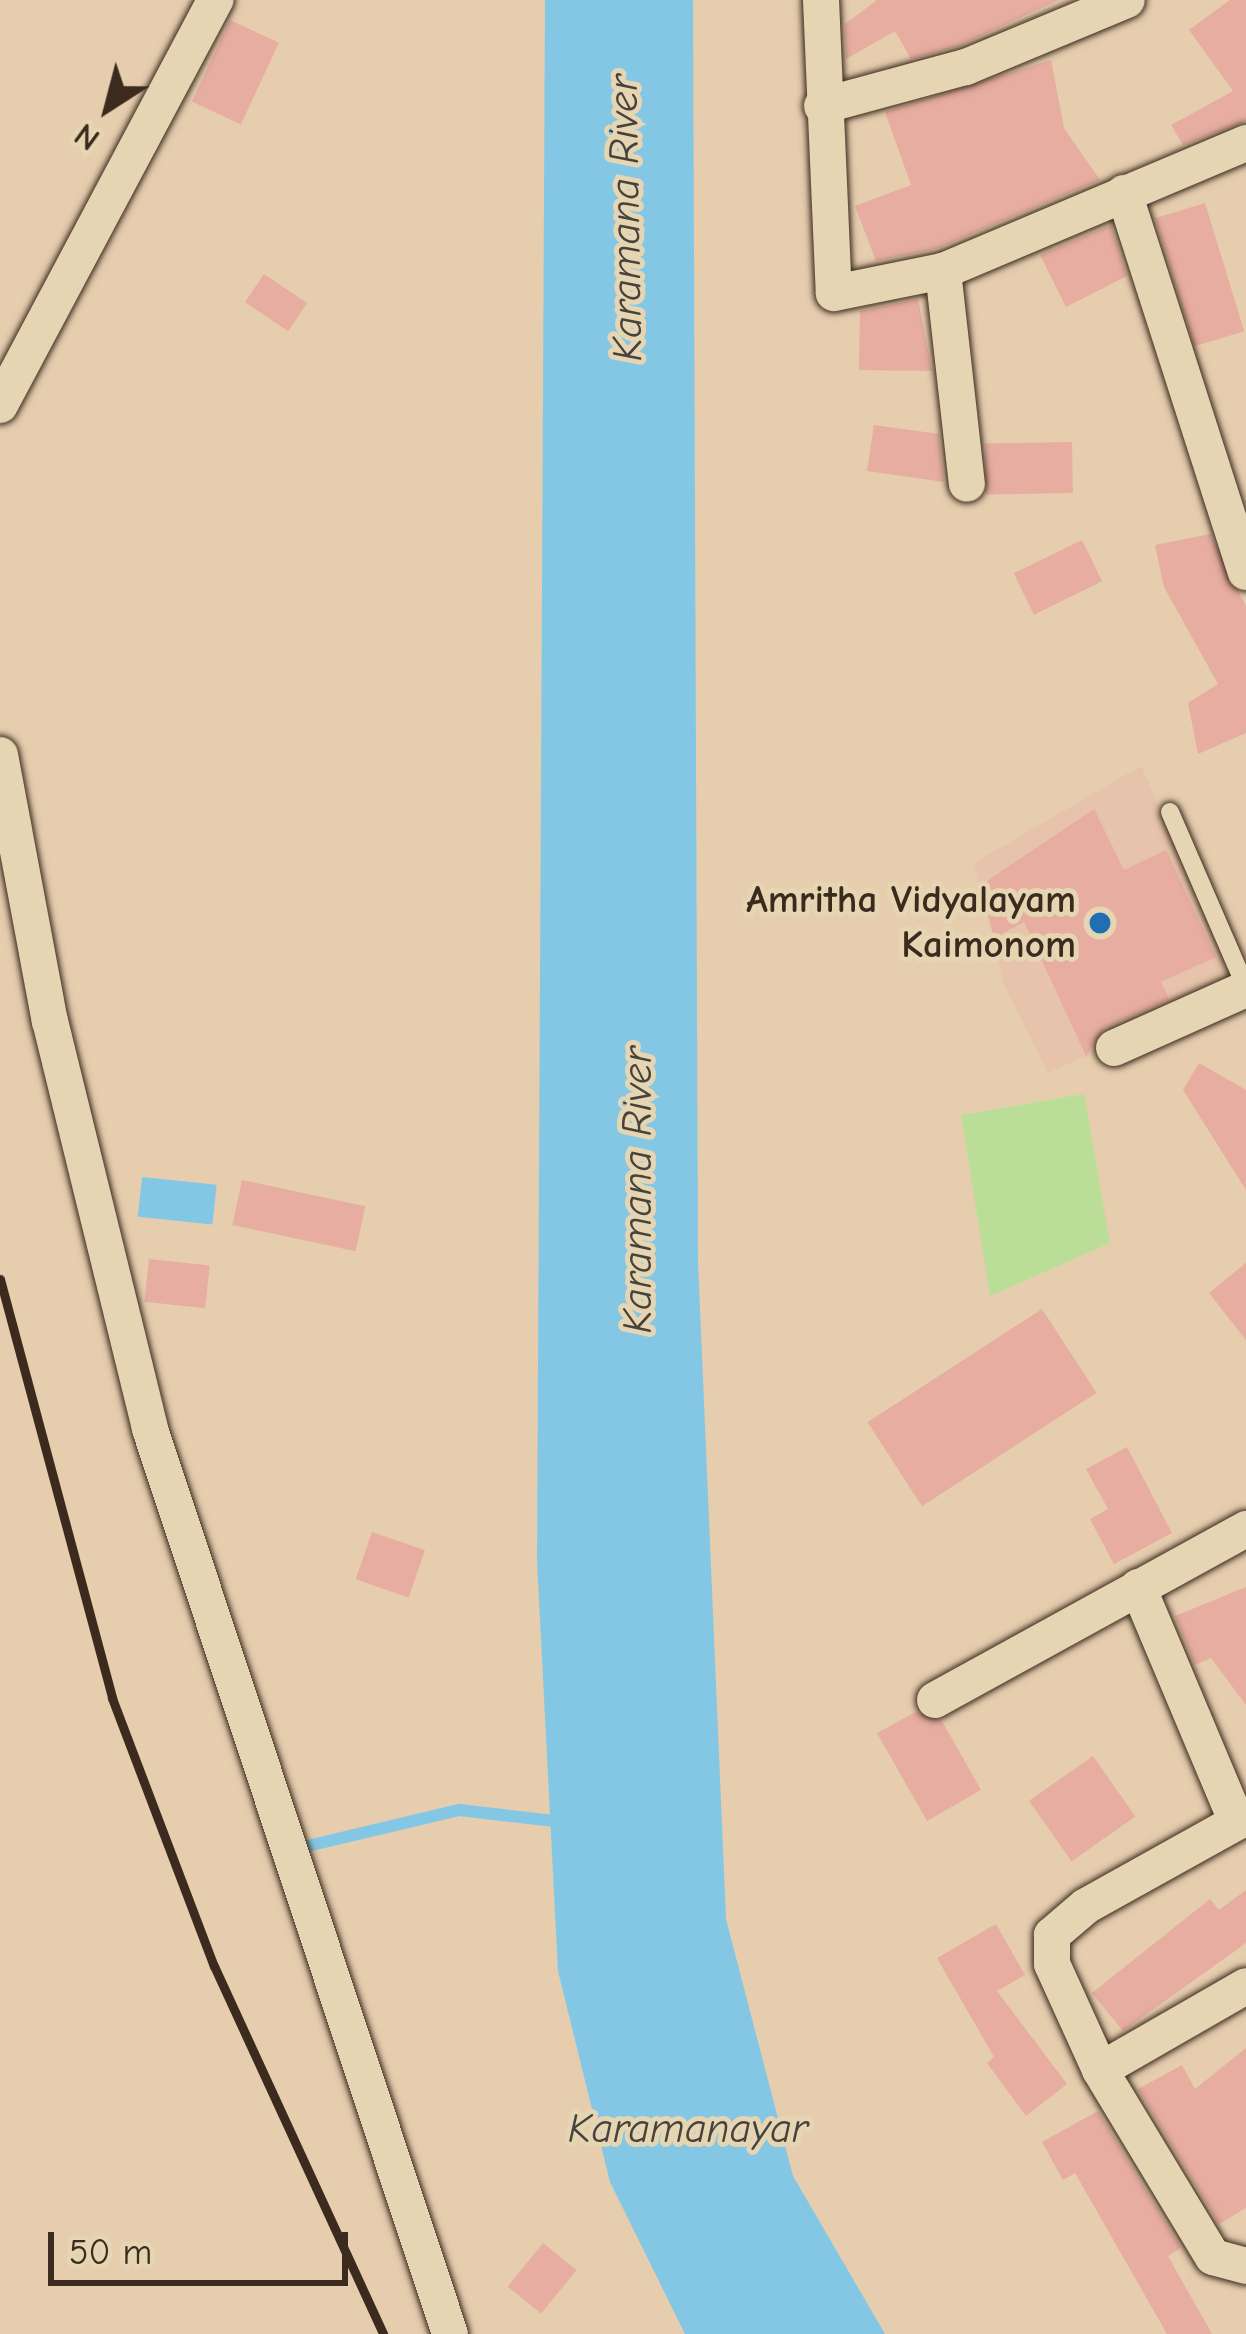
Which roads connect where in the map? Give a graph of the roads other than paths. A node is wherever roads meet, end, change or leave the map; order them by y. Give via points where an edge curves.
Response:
1 (215, 0) edge
2 (821, 0) edge
3 (1127, 0) edge
4 (822, 106) junction
5 (1246, 143) edge
6 (1124, 193) junction
7 (943, 272) junction
8 (0, 405) edge
9 (967, 484) dead end
10 (1246, 572) edge
11 (0, 755) edge
12 (1170, 812) dead end
13 (1246, 989) edge
14 (1114, 1048) dead end
15 (1246, 1529) edge
16 (1138, 1588) junction
17 (935, 1700) dead end
18 (1246, 1986) edge
19 (1100, 2070) junction
20 (1246, 2266) edge
21 (450, 2334) edge

1 - 8 street
2 - 4 street
3 - 4 street via 966,67
4 - 7 street via 834,293
5 - 6 street
6 - 7 street
6 - 10 street
7 - 9 street
11 - 21 street via 50,1021 150,1429
12 - 13 lane
13 - 14 street
15 - 16 street
16 - 17 street
16 - 19 street via 1238,1822 1052,1935 1060,1994
18 - 19 street
19 - 20 street via 1213,2257

